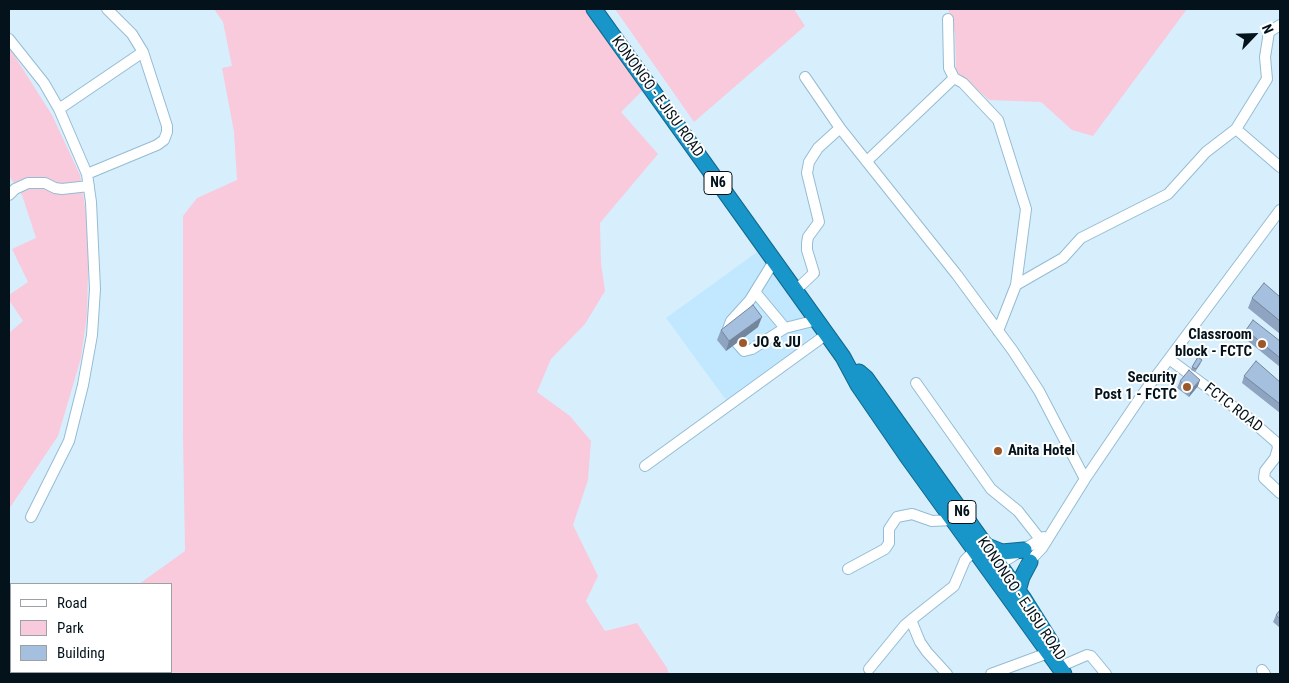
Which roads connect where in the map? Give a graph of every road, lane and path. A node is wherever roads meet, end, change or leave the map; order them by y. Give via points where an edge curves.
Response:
1 (107, 9) edge
2 (594, 9) edge
3 (948, 19) dead end
4 (1280, 25) edge
5 (9, 39) edge
6 (143, 52) junction
7 (805, 77) dead end
8 (954, 78) junction
9 (59, 109) junction
10 (840, 128) junction
11 (1236, 129) junction
12 (867, 161) junction
13 (1280, 167) edge
14 (87, 174) junction
15 (89, 186) junction
16 (9, 195) edge
17 (1280, 210) edge
18 (774, 261) junction
19 (1016, 285) junction
20 (796, 290) junction
21 (755, 292) junction
22 (816, 320) junction
23 (786, 328) junction
24 (998, 331) junction
25 (728, 332) edge
26 (827, 334) junction
27 (736, 343) edge
28 (843, 357) junction
29 (1169, 359) junction
30 (916, 383) dead end
31 (1277, 442) edge
32 (645, 466) dead end
33 (1085, 479) junction
34 (1280, 493) edge
35 (32, 517) dead end
36 (952, 520) junction
37 (1050, 534) junction
38 (1040, 539) junction
39 (980, 548) junction
40 (1027, 556) junction
41 (994, 568) junction
42 (848, 569) dead end
43 (1010, 586) junction
44 (911, 620) junction
45 (1048, 653) junction
46 (869, 669) dead end
47 (1067, 671) edge
48 (947, 674) edge
49 (991, 674) edge
50 (1106, 674) edge

1 - 6 street via 132,34
2 - 18 highway, KONONGO - EJISU ROAD / N6
3 - 8 street via 949,68
4 - 11 street via 1269,32 1264,57 1267,79
5 - 9 street via 44,83
6 - 9 street
6 - 14 street via 166,126 166,136 158,145
7 - 10 street
8 - 12 street
8 - 19 street via 963,83 998,120 1026,209
9 - 14 street
10 - 12 street
10 - 20 street via 818,148 809,162 807,173 819,222 807,243 814,273
11 - 13 street
11 - 19 street via 1206,152 1168,194 1081,238 1063,258
12 - 24 street
14 - 15 street
15 - 16 street via 55,188 45,183 28,183
15 - 35 street via 96,289 92,335 69,442
17 - 29 street
18 - 20 highway, KONONGO - EJISU ROAD / N6
18 - 21 street
19 - 24 street
20 - 22 highway, KONONGO - EJISU ROAD / N6
21 - 23 street
21 - 25 street via 730,321
22 - 23 street
22 - 26 highway, KONONGO - EJISU ROAD / N6
23 - 27 street via 752,349 744,351
24 - 33 street via 1039,391
26 - 28 highway, KONONGO - EJISU ROAD / N6
26 - 32 street
28 - 36 highway, KONONGO - EJISU ROAD / N6 via 858,385
28 - 39 highway, KONONGO - EJISU ROAD / N6 via 866,378
29 - 31 street, FCTC ROAD via 1233,405
29 - 33 street
30 - 38 street via 991,489 1018,511
31 - 34 street via 1278,448 1264,478
33 - 37 street
36 - 39 highway, KONONGO - EJISU ROAD / N6
36 - 42 street via 932,521 912,514 898,517 889,529 889,543 885,549
37 - 38 street
37 - 40 street via 1042,548
38 - 40 street
39 - 40 highway
39 - 41 highway, KONONGO - EJISU ROAD / N6
39 - 44 street via 965,560 954,586
40 - 41 street
40 - 43 highway via 1022,577
41 - 43 highway, KONONGO - EJISU ROAD / N6
43 - 45 highway, KONONGO - EJISU ROAD / N6
43 - 47 highway, KONONGO - EJISU ROAD / N6
44 - 46 street
44 - 48 street via 926,652
45 - 47 highway, KONONGO - EJISU ROAD / N6
45 - 49 street
47 - 50 street via 1087,654

